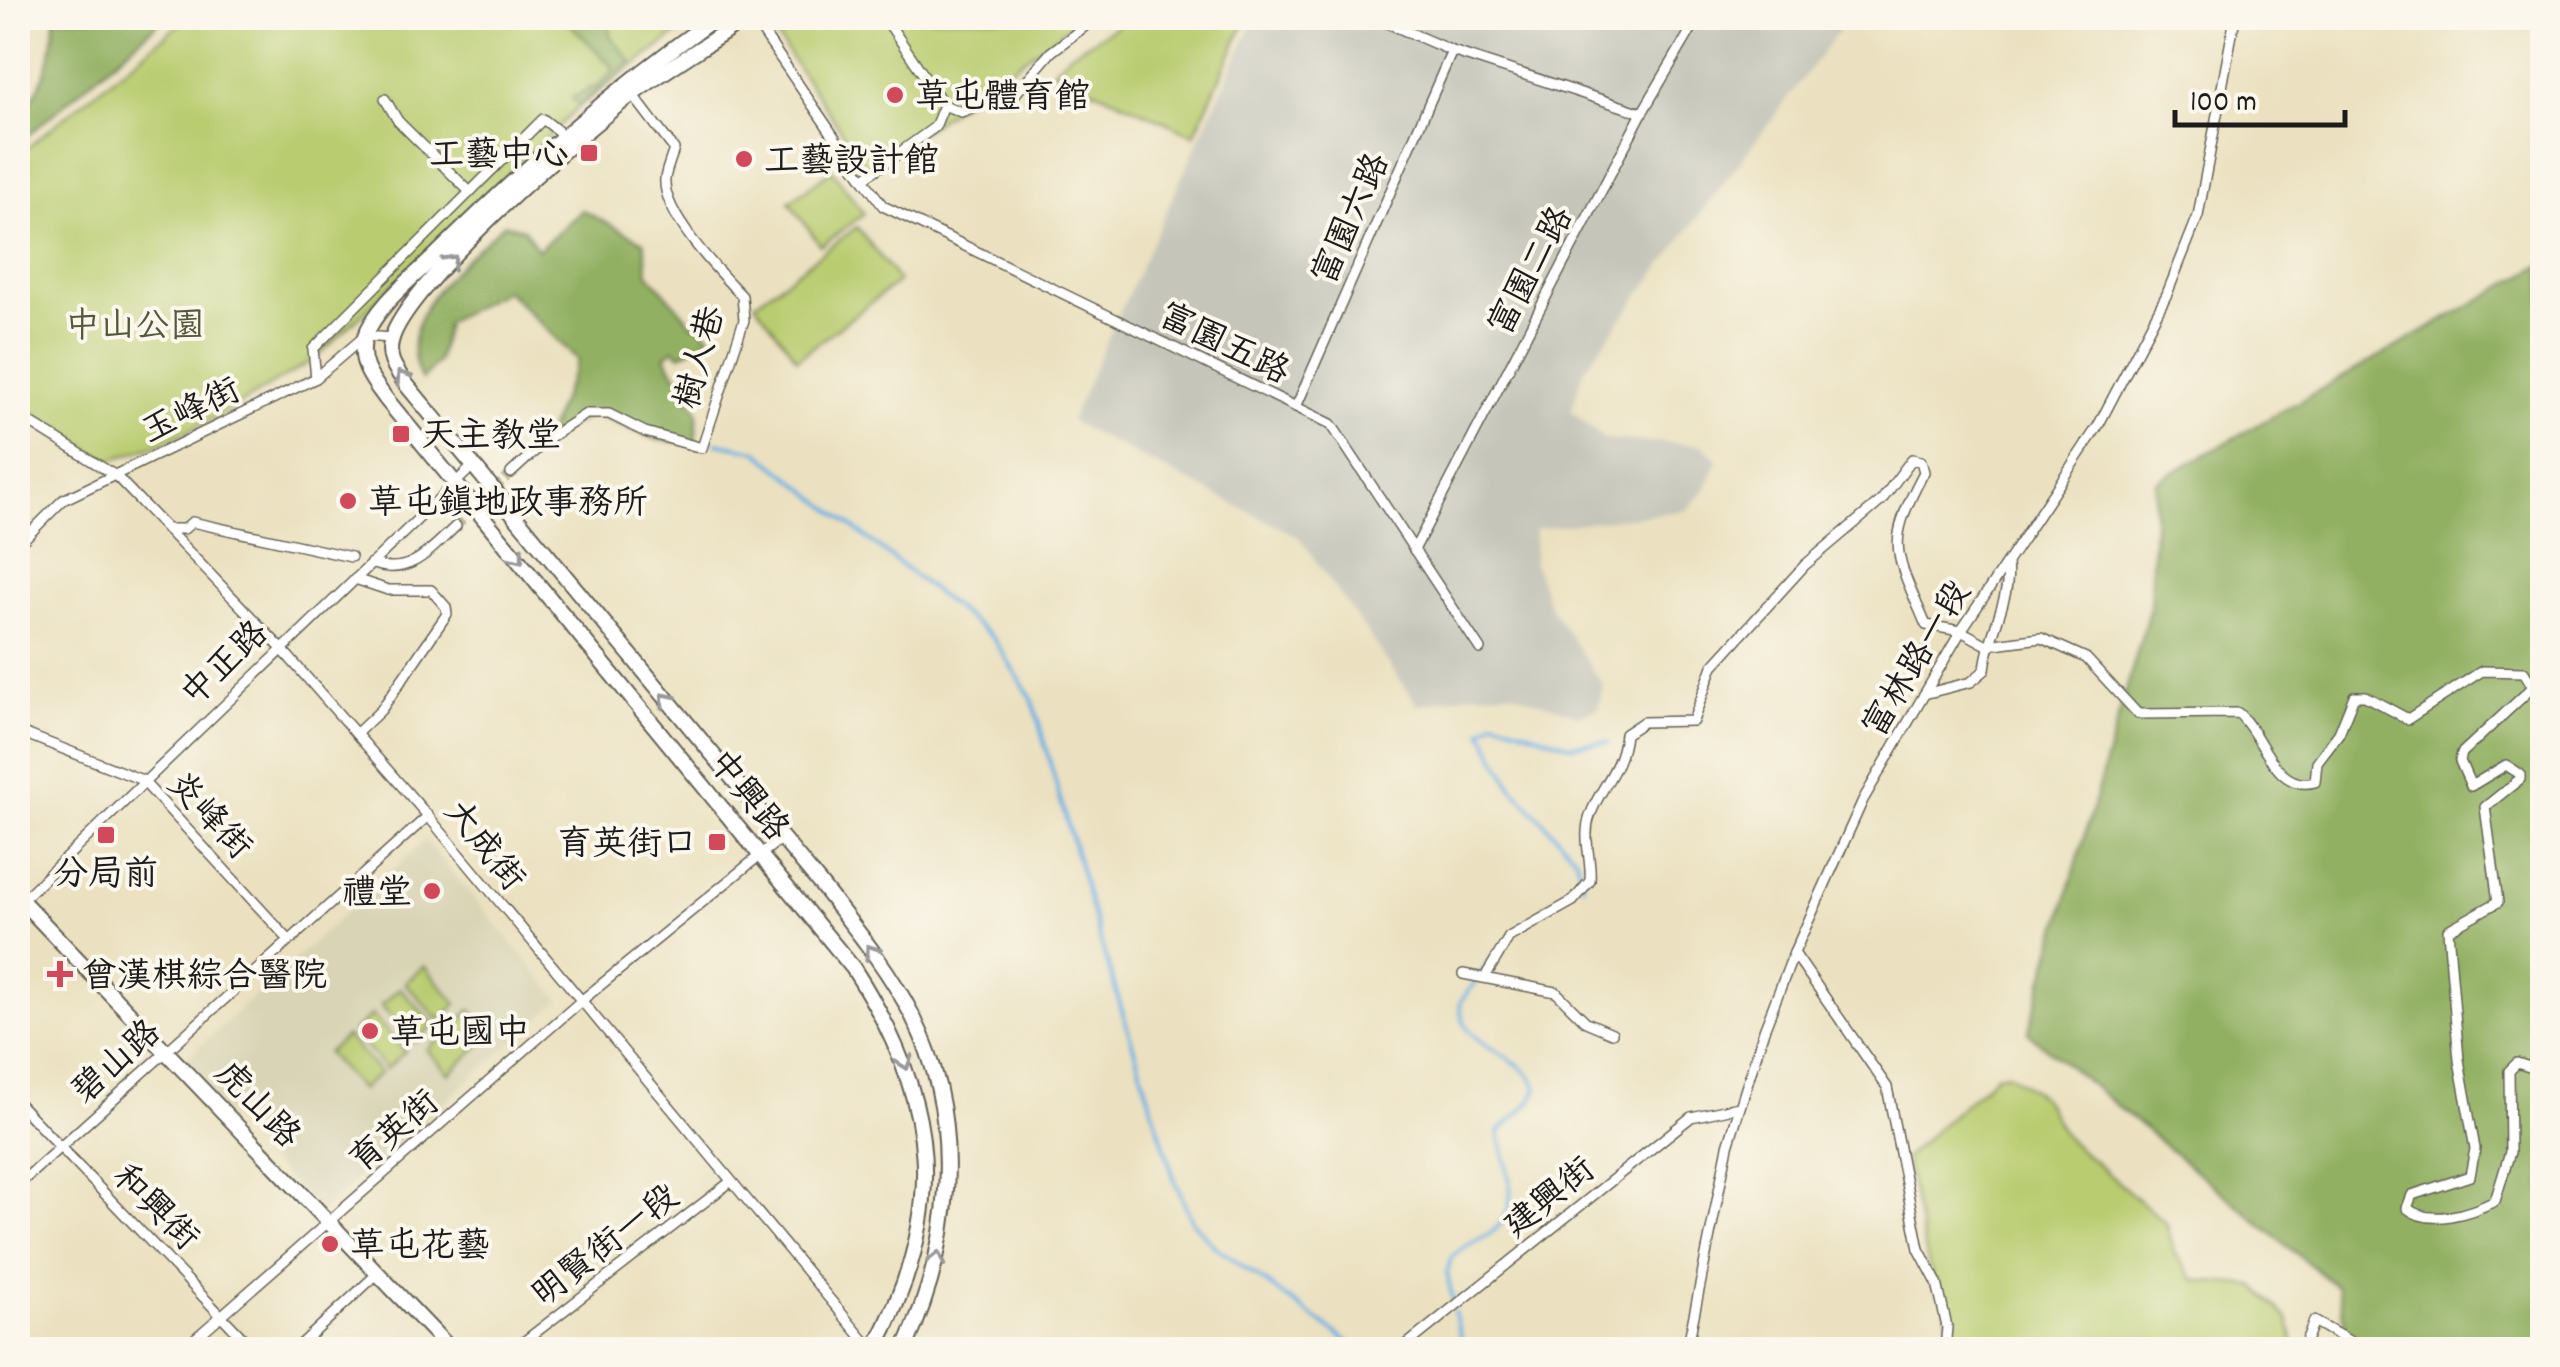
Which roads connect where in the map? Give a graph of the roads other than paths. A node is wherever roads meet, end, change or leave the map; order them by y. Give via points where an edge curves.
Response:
1 (715, 18) edge
2 (746, 18) edge
3 (754, 18) edge
4 (885, 18) edge
5 (1096, 18) edge
6 (1376, 18) edge
7 (1698, 18) edge
8 (2235, 18) edge
9 (1452, 51) junction
10 (628, 88) junction
11 (385, 100) dead end
12 (944, 105) junction
13 (1642, 113) junction
14 (568, 139) junction
15 (863, 179) junction
16 (470, 192) junction
17 (365, 336) junction
18 (391, 338) junction
19 (316, 378) junction
20 (1296, 407) junction
21 (18, 416) edge
22 (474, 466) junction
23 (511, 474) tunnel mouth
24 (116, 476) junction
25 (456, 481) junction
26 (456, 526) tunnel mouth
27 (167, 529) junction
28 (18, 544) edge
29 (1414, 550) junction
30 (351, 557) dead end
31 (2006, 562) junction
32 (371, 564) junction
33 (355, 579) junction
34 (1961, 631) junction
35 (1986, 645) junction
36 (280, 647) junction
37 (1480, 649) dead end
38 (1924, 694) junction
39 (18, 731) edge
40 (356, 734) junction
41 (142, 780) junction
42 (428, 816) junction
43 (780, 839) junction
44 (762, 857) junction
45 (19, 900) edge
46 (290, 940) junction
47 (1794, 953) junction
48 (1466, 974) dead end
49 (1483, 977) junction
50 (581, 1001) junction
51 (1612, 1033) dead end
52 (167, 1050) junction
53 (2542, 1071) edge
54 (18, 1103) edge
55 (1739, 1107) junction
56 (60, 1147) junction
57 (729, 1182) junction
58 (18, 1185) edge
59 (330, 1221) junction
60 (378, 1273) junction
61 (224, 1312) junction
62 (182, 1350) edge
63 (254, 1350) edge
64 (295, 1350) edge
65 (451, 1350) edge
66 (513, 1350) edge
67 (873, 1350) edge
68 (904, 1350) edge
69 (1400, 1350) edge
70 (1687, 1350) edge
71 (1945, 1350) edge
72 (2309, 1350) edge
73 (2364, 1350) edge

1 - 10 street
2 - 10 street
3 - 15 street, 富園五路
4 - 12 street
5 - 12 street via 1052,52 1016,93 961,112
6 - 9 street
7 - 13 street, 富園二路
8 - 31 street, 富林路一段 via 2198,216 2167,294 2098,426
9 - 13 street
9 - 20 street, 富園六路
10 - 14 street
10 - 23 street, 樹人巷 via 674,149 664,182 671,203 711,264 742,296 744,320 702,448 609,414 586,414
11 - 16 street
12 - 15 street via 936,126
13 - 29 street, 富園二路
14 - 16 street via 543,120
14 - 17 street via 394,297
18 -> 14 street via 444,268
15 - 20 street, 富園五路 via 883,206
16 - 19 street via 313,349
17 - 18 street
17 - 19 street, 玉峰街
17 - 25 street, 中興路 via 363,364 373,381
22 -> 18 street, 中興路 via 405,384 389,357
19 - 24 street, 玉峰街
20 - 29 street, 富園五路 via 1331,424
21 - 24 street, 大成街
22 - 25 street, 中正路
43 -> 22 street, 中興路
24 - 27 street, 大成街
24 - 28 street, 玉峰街 via 63,500
25 - 32 street, 中正路
25 -> 44 street, 中興路
26 - 32 street via 415,564
27 - 30 street via 192,522
27 - 36 street, 大成街
29 - 37 street, 富園五路
31 - 34 street, 富林路一段
31 - 35 street via 2010,583
32 - 33 street, 中正路
33 - 36 street, 中正路
33 - 40 street via 388,590 431,590 447,614 381,710
34 - 35 street
34 - 38 street, 富林路一段
34 - 49 street via 1926,625 1900,565 1896,530 1924,472 1921,460 1912,459 1881,501 1805,565 1713,666 1694,721 1643,722 1624,734 1616,773 1590,816 1590,881 1573,901 1509,936
35 - 38 street via 1984,670 1971,682
35 - 53 street via 2041,638 2086,658 2138,714 2238,713 2276,768 2301,784 2314,782 2317,762 2354,696 2408,719 2482,671 2524,672 2533,686 2460,761 2471,786 2506,764 2520,774 2486,807 2498,902 2448,930 2475,1150 2470,1176 2412,1195 2407,1208 2440,1218 2495,1201 2510,1152 2509,1071 2517,1063
36 - 40 street, 大成街
36 - 41 street, 中正路
38 - 47 street, 富林路一段 via 1863,800
39 - 41 street, 炎峰街
40 - 42 street, 大成街
41 - 45 street, 中正路
41 - 46 street, 炎峰街
42 - 46 street, 碧山路
42 - 50 street, 大成街
43 - 44 street, 育英街
68 -> 43 street, 中興路 via 929,1287 947,1210 938,1090 914,1019 890,980
44 - 50 street, 育英街
44 -> 67 street, 中興路 via 876,1003 898,1043 919,1112 925,1174 919,1233
45 - 52 street, 虎山路
46 - 52 street, 碧山路
47 - 55 street, 富林路一段
47 - 71 street via 1887,1087 1918,1249 1938,1283
48 - 49 street
49 - 51 street via 1556,992 1586,1022
50 - 57 street, 大成街
50 - 59 street, 育英街
52 - 56 street, 碧山路
52 - 59 street, 虎山路
54 - 56 street, 和興街
55 - 69 street, 建興街 via 1691,1117
55 - 70 street, 富林路一段
56 - 58 street, 碧山路
56 - 61 street, 和興街
57 - 66 street, 明賢街一段
57 - 67 street, 大成街
59 - 60 street, 虎山路
59 - 61 street, 育英街
60 - 64 street
60 - 65 street, 虎山路
61 - 62 street, 育英街
61 - 63 street, 和興街
72 - 73 street via 2314,1321

